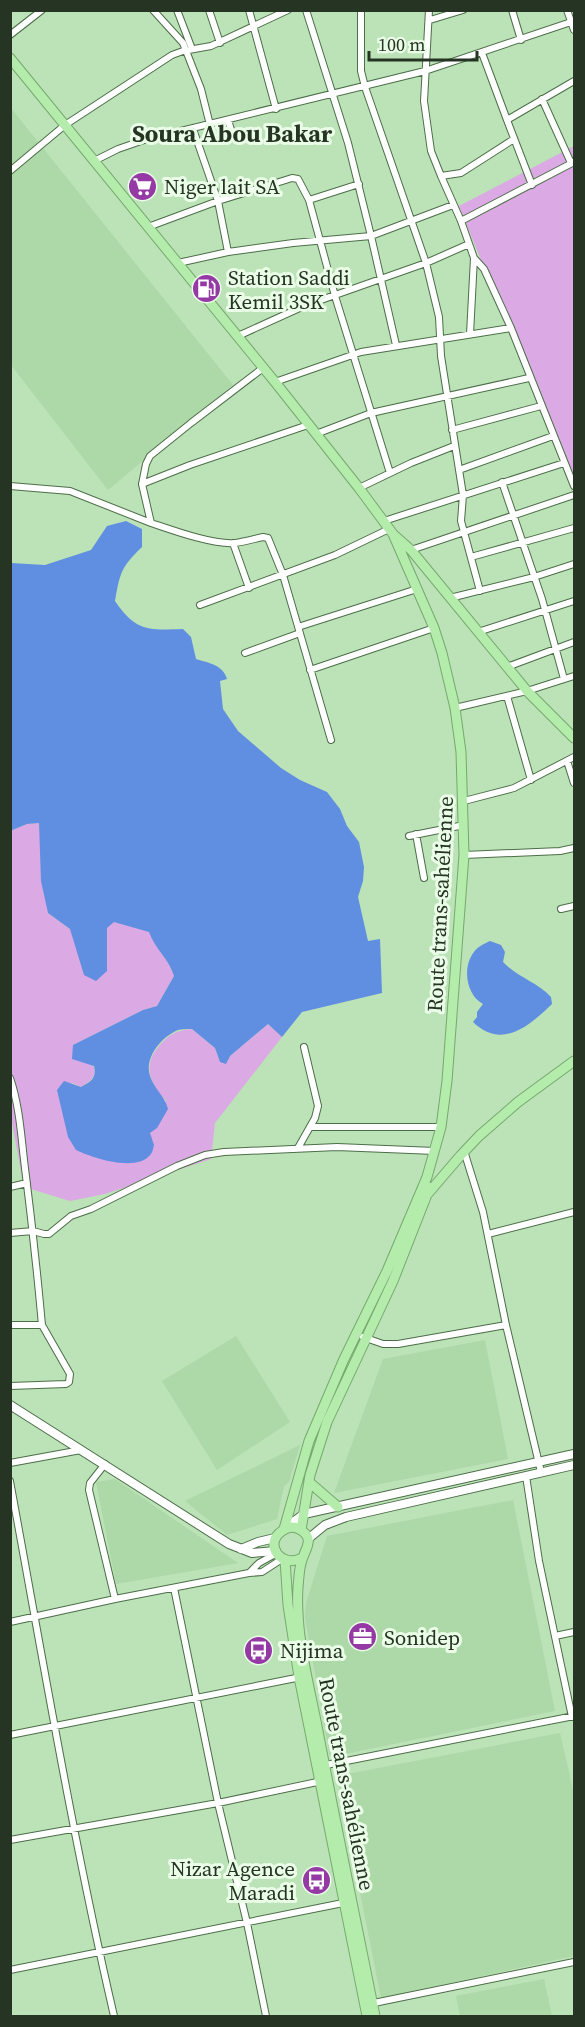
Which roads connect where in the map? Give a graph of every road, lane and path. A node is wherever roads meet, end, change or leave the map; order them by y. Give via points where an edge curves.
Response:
1 (42, 10) edge
2 (153, 10) edge
3 (177, 10) edge
4 (209, 10) edge
5 (249, 10) edge
6 (306, 10) edge
7 (361, 10) edge
8 (429, 10) edge
9 (463, 10) edge
10 (512, 10) edge
11 (567, 10) edge
12 (287, 11) edge
13 (430, 20) junction
14 (573, 22) edge
15 (253, 27) junction
16 (574, 30) edge
17 (10, 35) edge
18 (521, 40) junction
19 (220, 43) junction
20 (190, 50) junction
21 (482, 53) junction
22 (10, 58) edge
23 (425, 72) junction
24 (574, 81) edge
25 (365, 87) junction
26 (333, 95) junction
27 (542, 99) junction
28 (276, 109) junction
29 (228, 120) junction
30 (507, 120) junction
31 (210, 125) junction
32 (65, 126) junction
33 (193, 129) junction
34 (232, 133) dead end
35 (514, 139) junction
36 (94, 161) junction
37 (573, 163) edge
38 (10, 171) edge
39 (441, 176) junction
40 (359, 184) junction
41 (532, 185) junction
42 (309, 200) junction
43 (218, 201) junction
44 (453, 205) junction
45 (461, 221) junction
46 (412, 222) junction
47 (148, 227) junction
48 (371, 236) junction
49 (320, 240) junction
50 (470, 244) junction
51 (228, 252) junction
52 (474, 258) junction
53 (178, 263) junction
54 (426, 263) junction
55 (381, 279) junction
56 (335, 296) junction
57 (511, 328) junction
58 (470, 334) junction
59 (238, 336) junction
60 (440, 339) junction
61 (396, 345) junction
62 (353, 354) junction
63 (263, 368) junction
64 (529, 378) junction
65 (275, 382) junction
66 (447, 395) junction
67 (541, 406) junction
68 (371, 413) junction
69 (308, 425) junction
70 (452, 430) junction
71 (316, 434) junction
72 (553, 436) junction
73 (454, 446) junction
74 (564, 463) junction
75 (459, 470) junction
76 (390, 473) junction
77 (502, 482) junction
78 (142, 484) junction
79 (10, 486) edge
80 (574, 486) edge
81 (359, 488) junction
82 (462, 495) junction
83 (574, 495) edge
84 (514, 514) junction
85 (151, 524) junction
86 (389, 528) junction
87 (574, 528) edge
88 (464, 531) junction
89 (523, 541) junction
90 (233, 543) junction
91 (411, 550) junction
92 (471, 556) junction
93 (574, 564) edge
94 (283, 575) junction
95 (534, 577) junction
96 (249, 588) junction
97 (417, 589) junction
98 (480, 591) junction
99 (450, 598) junction
100 (574, 601) edge
101 (200, 605) dead end
102 (545, 610) junction
103 (434, 628) junction
104 (299, 630) junction
105 (478, 632) junction
106 (574, 642) edge
107 (556, 649) junction
108 (245, 653) dead end
109 (507, 667) junction
110 (310, 670) junction
111 (574, 676) edge
112 (564, 679) junction
113 (527, 692) junction
114 (507, 696) junction
115 (455, 708) junction
116 (574, 738) edge
117 (331, 740) dead end
118 (574, 757) edge
119 (567, 761) junction
120 (531, 780) junction
121 (574, 783) edge
122 (464, 801) junction
123 (464, 825) junction
124 (574, 848) edge
125 (464, 855) junction
126 (424, 878) dead end
127 (574, 906) edge
128 (561, 909) dead end
129 (304, 1047) dead end
130 (574, 1061) edge
131 (10, 1078) edge
132 (441, 1126) junction
133 (310, 1127) junction
134 (20, 1130) junction
135 (10, 1131) edge
136 (298, 1148) junction
137 (435, 1151) junction
138 (464, 1151) junction
139 (27, 1183) junction
140 (10, 1187) edge
141 (421, 1198) junction
142 (574, 1212) edge
143 (33, 1231) junction
144 (10, 1233) edge
145 (488, 1234) junction
146 (10, 1325) edge
147 (42, 1325) junction
148 (506, 1325) junction
149 (361, 1336) junction
150 (10, 1386) edge
151 (10, 1405) edge
152 (81, 1450) junction
153 (574, 1454) edge
154 (538, 1462) junction
155 (10, 1463) edge
156 (105, 1464) junction
157 (574, 1465) edge
158 (541, 1472) junction
159 (526, 1476) junction
160 (10, 1481) edge
161 (309, 1482) junction
162 (338, 1507) junction
163 (304, 1514) junction
164 (284, 1529) junction
165 (301, 1530) junction
166 (275, 1538) junction
167 (308, 1539) junction
168 (241, 1549) junction
169 (280, 1556) junction
170 (302, 1558) junction
171 (174, 1588) junction
172 (115, 1599) junction
173 (35, 1617) junction
174 (10, 1622) edge
175 (574, 1632) edge
176 (555, 1636) junction
177 (303, 1676) junction
178 (196, 1698) junction
179 (573, 1717) edge
180 (56, 1726) junction
181 (10, 1735) edge
182 (321, 1766) junction
183 (324, 1780) junction
184 (218, 1803) junction
185 (75, 1828) junction
186 (10, 1840) edge
187 (348, 1902) junction
188 (247, 1923) junction
189 (99, 1952) junction
190 (574, 1962) edge
191 (10, 1970) edge
192 (368, 2004) junction
193 (114, 2016) edge
194 (266, 2016) edge
195 (367, 2016) edge
196 (375, 2016) edge

1 - 17 street
2 - 20 street
3 - 20 street
4 - 19 street
5 - 15 street
6 - 26 street
7 - 25 street
8 - 13 street
9 - 13 street
10 - 18 street
11 - 14 street
12 - 15 street
13 - 23 street
14 - 16 street
14 - 18 street
15 - 19 street
15 - 28 street
18 - 21 street
19 - 20 street
20 - 31 street
20 - 32 street via 172,55
21 - 23 street
21 - 30 street
22 - 32 highway
23 - 25 street
23 - 39 street via 424,101 431,151
24 - 27 street
25 - 26 street
25 - 46 street
26 - 28 street
26 - 40 street
27 - 30 street
27 - 37 street
28 - 29 street
29 - 31 street
29 - 34 street
30 - 35 street
31 - 33 street
32 - 36 highway
32 - 38 street
33 - 36 street via 130,144
33 - 43 street
35 - 39 street via 461,173
35 - 41 street
36 - 47 highway
37 - 41 street
39 - 44 street
40 - 42 street
40 - 48 street
41 - 45 street
42 - 43 street via 296,178
42 - 49 street
43 - 47 street
43 - 51 street
44 - 45 street
44 - 46 street
45 - 50 street
46 - 48 street
46 - 54 street
47 - 53 highway
48 - 49 street
48 - 55 street
49 - 51 street
49 - 56 street
50 - 52 street
50 - 54 street
51 - 53 street
52 - 57 street via 484,269
52 - 58 street
53 - 59 highway
54 - 55 street
54 - 60 street via 439,317
55 - 56 street
55 - 61 street
56 - 59 street
56 - 62 street
57 - 58 street
57 - 64 street
58 - 60 street
59 - 63 highway
60 - 61 street
60 - 66 street
61 - 62 street
62 - 65 street
62 - 68 street
63 - 65 highway
63 - 78 street via 150,456
64 - 66 street
64 - 67 street
65 - 69 highway
66 - 68 street
66 - 70 street
67 - 70 street
67 - 72 street
68 - 71 street
68 - 76 street
69 - 71 highway
69 - 78 street
70 - 73 street
71 - 81 highway
72 - 74 street
72 - 75 street
73 - 75 street
73 - 76 street
74 - 77 street
74 - 80 street
75 - 82 street
76 - 81 street
77 - 82 street
77 - 84 street
78 - 85 street
79 - 85 street via 70,491
81 - 86 highway
82 - 86 street
82 - 88 street
83 - 84 street
84 - 88 street
84 - 89 street
85 - 90 street
86 - 91 highway
86 - 94 street
86 - 97 highway, Route trans-sahélienne
87 - 89 street
88 - 91 street
88 - 92 street
89 - 92 street
89 - 95 street
90 - 94 street via 267,537
90 - 96 street
91 - 99 highway
92 - 98 street
93 - 95 street
94 - 96 street
94 - 104 street
95 - 98 street
95 - 102 street
96 - 101 street
97 - 103 highway, Route trans-sahélienne
97 - 104 street
98 - 99 street
99 - 105 highway
100 - 102 street
102 - 105 street
102 - 107 street
103 - 110 street
103 - 115 highway, Route trans-sahélienne
104 - 108 street
104 - 110 street
105 - 109 highway
106 - 107 street
107 - 109 street
107 - 112 street
109 - 113 highway
110 - 117 street
111 - 112 street
112 - 113 street
113 - 114 street
113 - 116 highway
114 - 115 street
114 - 120 street
115 - 122 highway, Route trans-sahélienne
118 - 119 street
119 - 120 street
119 - 121 street
120 - 122 street
122 - 123 highway, Route trans-sahélienne
123 - 125 highway, Route trans-sahélienne
123 - 126 street via 413,835
124 - 125 street
125 - 132 highway, Route trans-sahélienne
127 - 128 street
129 - 133 street via 318,1106
130 - 138 highway, Route trans-sahélienne via 518,1102
131 - 134 street
132 - 133 street
132 - 137 highway, Route trans-sahélienne
133 - 136 street
134 - 135 street
134 - 139 street
136 - 137 street
136 - 143 street via 224,1152 193,1159 72,1216 49,1234
137 - 141 highway, Route trans-sahélienne
138 - 141 highway, Route trans-sahélienne
138 - 145 street
139 - 140 street
139 - 143 street
141 - 149 highway, Route trans-sahélienne
142 - 145 street
143 - 144 street
143 - 147 street
145 - 148 street
146 - 147 street
147 - 150 street via 70,1374 69,1382
148 - 149 street via 398,1344 383,1344
148 - 154 street
149 - 161 highway, Route trans-sahélienne via 327,1422
149 - 164 highway, Route trans-sahélienne via 344,1359 309,1441
151 - 152 street
152 - 155 street
152 - 156 street
153 - 154 street
154 - 158 street
154 - 162 street
156 - 168 street
156 - 172 street via 89,1490
157 - 158 street
158 - 159 street
159 - 167 street via 340,1519
159 - 176 street
160 - 173 street
161 - 162 highway
161 - 163 highway, Route trans-sahélienne
162 - 163 street
163 - 164 street
163 - 165 highway, Route trans-sahélienne
164 - 165 highway
164 - 166 highway, Route trans-sahélienne
165 - 167 highway
166 - 168 street
166 - 169 highway, Route trans-sahélienne
167 - 170 highway, Route trans-sahélienne via 308,1549
168 - 169 street
169 - 170 highway via 294,1561
169 - 171 street via 259,1563 249,1573
169 - 177 highway, Route trans-sahélienne
170 - 177 highway, Route trans-sahélienne via 298,1616
171 - 172 street
171 - 178 street
172 - 173 street
173 - 174 street
173 - 180 street
175 - 176 street
176 - 179 street
177 - 178 street
177 - 182 highway, Route trans-sahélienne
178 - 180 street
178 - 184 street
179 - 182 street
180 - 181 street
180 - 185 street
182 - 183 highway, Route trans-sahélienne
183 - 184 street
183 - 187 highway, Route trans-sahélienne
184 - 185 street
184 - 188 street
185 - 186 street
185 - 189 street
187 - 188 street
187 - 192 highway, Route trans-sahélienne
188 - 189 street
188 - 194 street
189 - 191 street
189 - 193 street
190 - 192 street
192 - 195 highway, Route trans-sahélienne
192 - 196 highway, Route trans-sahélienne

